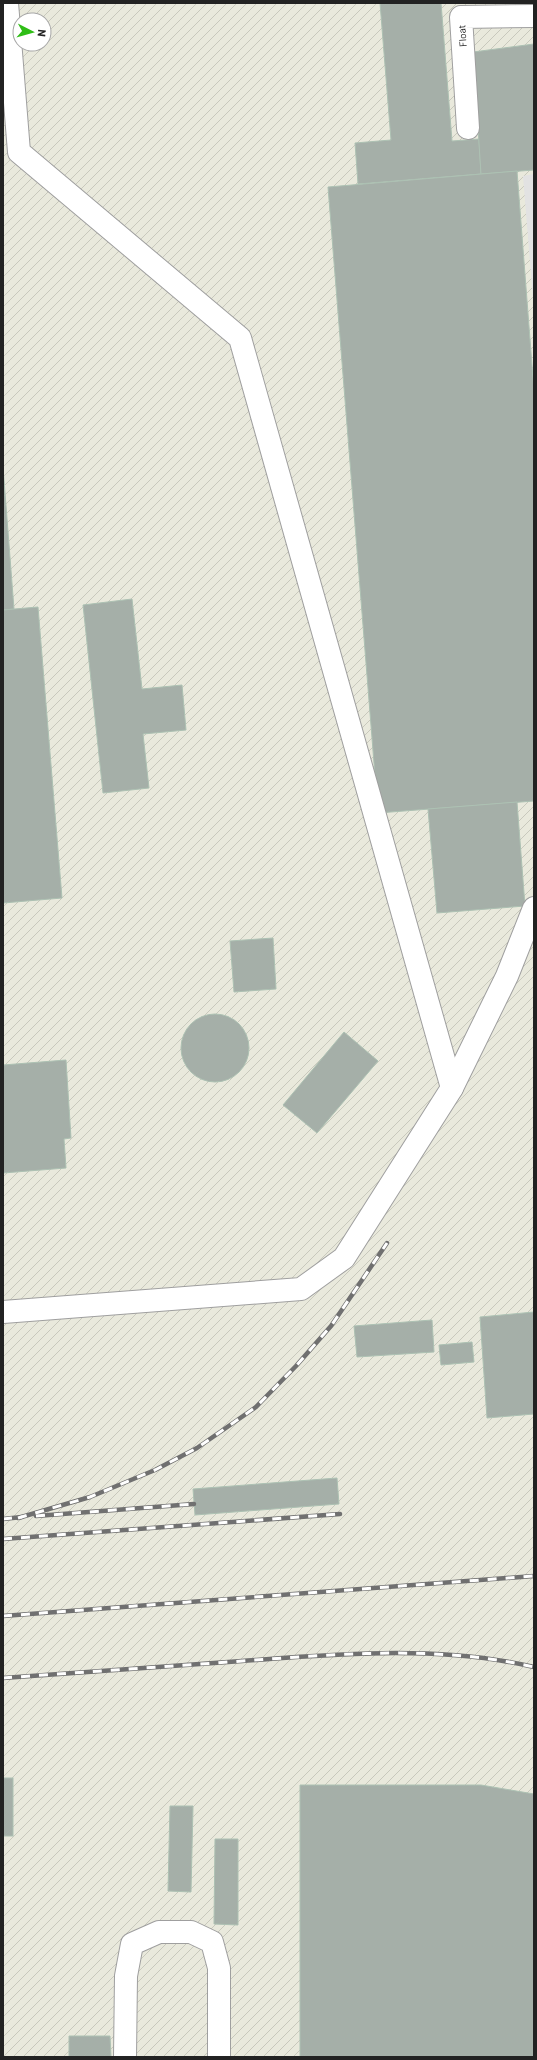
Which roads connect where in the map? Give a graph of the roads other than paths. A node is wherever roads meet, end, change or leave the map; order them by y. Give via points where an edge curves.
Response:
1 (7, 3) edge
2 (460, 10) edge
3 (534, 16) edge
4 (468, 128) dead end
5 (534, 908) edge
6 (452, 1088) junction
7 (3, 1312) edge
8 (125, 2057) edge
9 (219, 2057) edge

1 - 6 lane via 19,152 240,338
2 - 3 lane, Float
2 - 4 lane, Float
5 - 6 lane via 507,976
6 - 7 lane via 344,1258 301,1289
8 - 9 lane via 126,1976 132,1944 159,1932 191,1932 212,1942 219,1968

